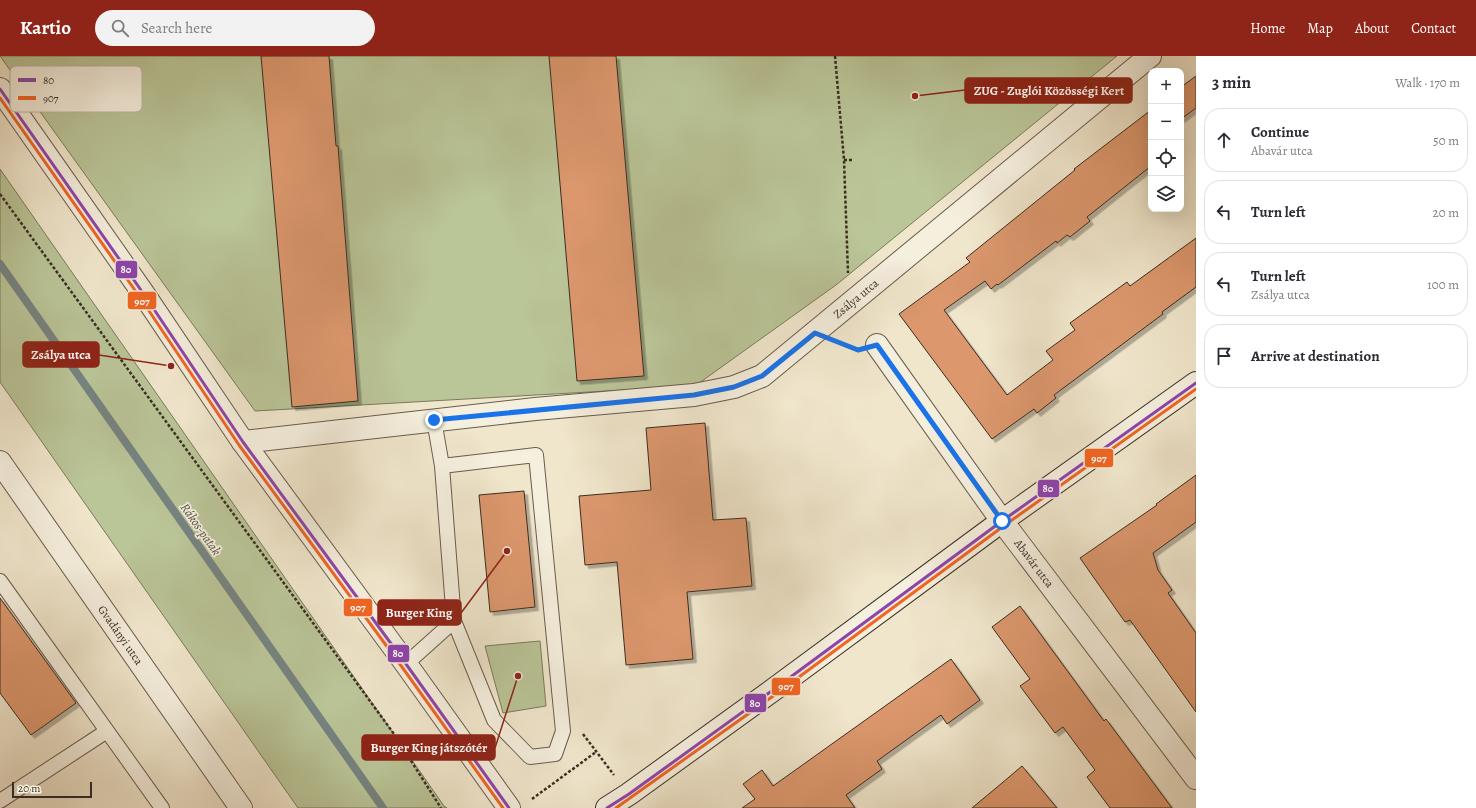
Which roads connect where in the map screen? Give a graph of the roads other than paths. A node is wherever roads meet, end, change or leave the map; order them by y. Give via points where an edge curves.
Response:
1 (1150, 56) edge
2 (0, 89) edge
3 (10, 103) edge
4 (16, 112) edge
5 (877, 345) road end
6 (1196, 383) edge
7 (434, 420) junction
8 (243, 442) junction
9 (0, 462) edge
10 (442, 466) junction
11 (1002, 521) junction
12 (0, 581) edge
13 (454, 621) junction
14 (406, 664) junction
15 (107, 731) junction
16 (1196, 778) edge
17 (0, 801) edge
18 (618, 805) edge
19 (518, 806) edge
20 (162, 808) edge
21 (241, 808) edge

1 - 7 street, Zsálya utca via 762,376 734,387 694,395
2 - 3 street
4 - 8 street
5 - 11 street, Abavár utca
6 - 11 street
7 - 8 street, Zsálya utca
7 - 10 lane
8 - 14 street
9 - 21 street, Gvadányi utca
10 - 13 lane
10 - 13 lane via 536,455 563,731 555,754 530,757 494,720
11 - 16 street, Abavár utca
11 - 18 street
12 - 15 lane
13 - 14 lane
14 - 19 street
15 - 17 lane
15 - 20 lane

